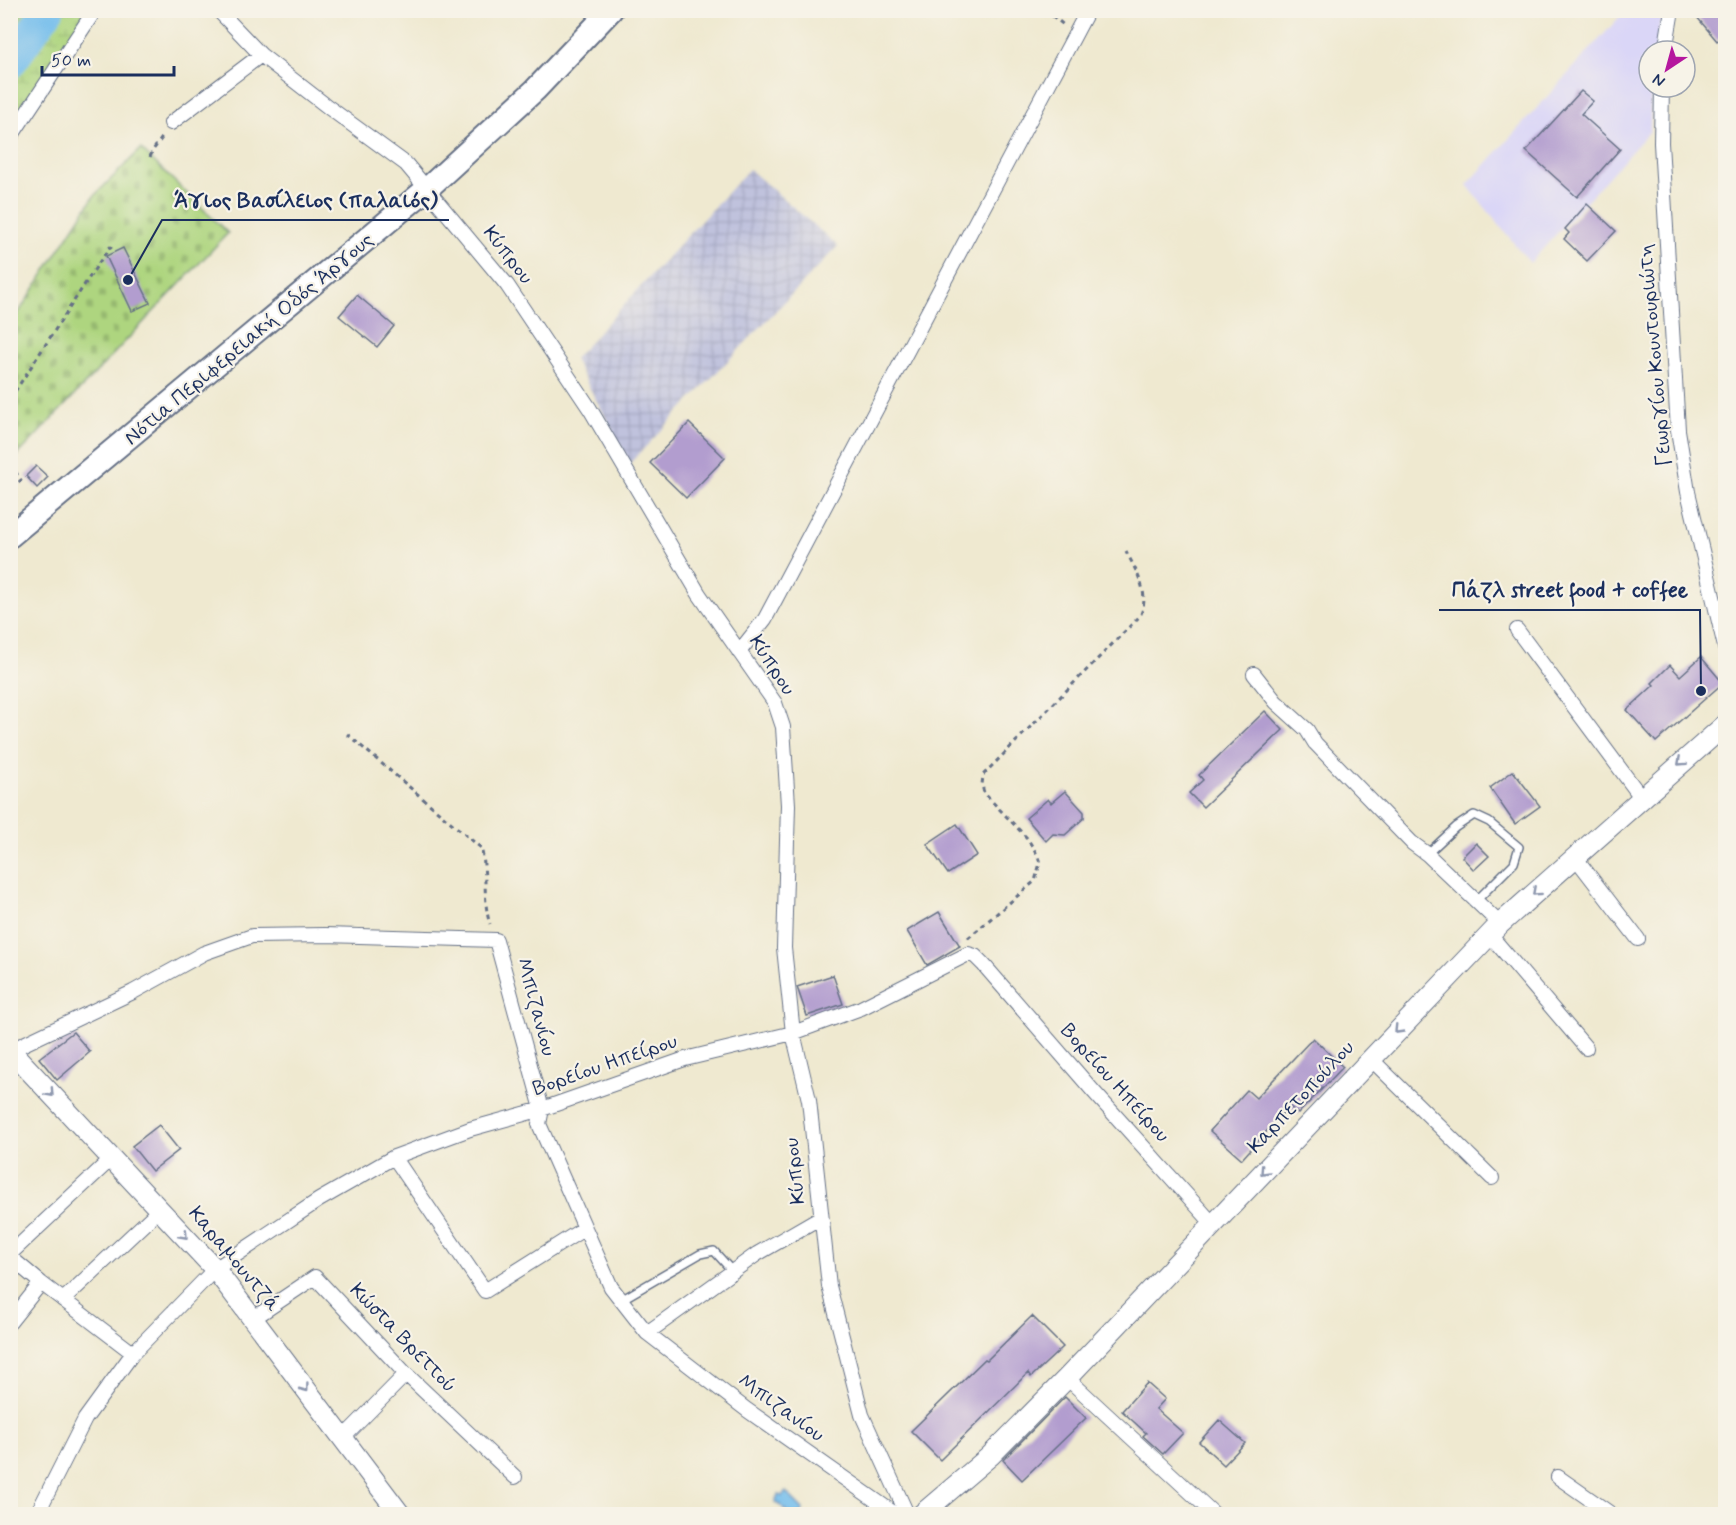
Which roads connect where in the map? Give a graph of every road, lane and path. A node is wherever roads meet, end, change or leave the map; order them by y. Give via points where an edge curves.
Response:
1 (95, 10) edge
2 (218, 10) edge
3 (611, 10) edge
4 (1045, 10) edge
5 (1088, 10) edge
6 (1672, 10) edge
7 (1075, 34) junction
8 (1667, 39) edge
9 (261, 55) junction
10 (1662, 99) edge
11 (171, 123) joint
12 (10, 138) edge
13 (150, 158) dead end
14 (428, 188) junction
15 (114, 252) dead end
16 (10, 399) edge
17 (10, 464) edge
18 (10, 491) edge
19 (10, 536) edge
20 (1126, 551) dead end
21 (1517, 630) dead end
22 (1725, 651) edge
23 (739, 652) junction
24 (1254, 674) dead end
25 (1725, 724) edge
26 (346, 734) dead end
27 (1641, 797) junction
28 (1427, 854) junction
29 (1575, 857) junction
30 (1476, 901) junction
31 (1495, 929) junction
32 (968, 938) dead end
33 (1638, 939) dead end
34 (496, 940) junction
35 (793, 1033) junction
36 (1586, 1048) dead end
37 (10, 1050) edge
38 (1370, 1058) junction
39 (542, 1109) junction
40 (394, 1157) junction
41 (111, 1159) junction
42 (1492, 1178) dead end
43 (160, 1209) junction
44 (821, 1216) junction
45 (1213, 1224) junction
46 (585, 1228) junction
47 (10, 1255) edge
48 (215, 1269) junction
49 (733, 1272) junction
50 (41, 1283) junction
51 (63, 1300) junction
52 (621, 1300) junction
53 (254, 1318) junction
54 (10, 1322) edge
55 (647, 1333) junction
56 (133, 1353) junction
57 (406, 1374) junction
58 (1067, 1378) junction
59 (343, 1438) junction
60 (515, 1477) dead end
61 (1558, 1477) dead end
62 (37, 1515) edge
63 (400, 1515) edge
64 (895, 1515) edge
65 (907, 1515) edge
66 (922, 1515) edge
67 (1214, 1515) edge
68 (1611, 1515) edge

1 - 12 street
2 - 9 street, Κύπρου
3 - 14 main road, Νότια Περιφερειακή Οδός Άργους via 535,90
4 - 7 path
5 - 7 street
6 - 8 street
7 - 23 street via 765,619
9 - 11 street
9 - 14 street, Κύπρου via 406,164
10 - 22 street, Γεωργίου Κουντουριώτη via 1678,430 1688,492
11 - 13 path
14 - 19 main road, Νότια Περιφερειακή Οδός Άργους
14 - 23 street, Κύπρου via 507,285 590,410 699,594
15 - 16 path via 110,247
17 - 18 path via 21,480
20 - 32 path via 1144,593 1140,616 983,775 984,793 1027,838 1040,863 1035,880
21 - 27 street
23 - 35 street, Κύπρου via 775,703 783,727 788,805 784,948
24 - 28 street via 1315,743
25 -> 27 main road, Καρπετοπούλου
26 - 34 path via 481,848 489,920
27 - 29 main road, Καρπετοπούλου
28 - 30 street
28 - 30 lane via 1474,815 1519,847 1514,863
29 -> 31 main road, Καρπετοπούλου
29 - 33 street
30 - 31 street
31 - 36 street
31 -> 38 main road, Καρπετοπούλου
34 - 37 street, Μπιζανίου via 252,936 204,953 133,992
34 - 39 street, Μπιζανίου
35 - 39 street, Βορείου Ηπείρου via 685,1059
35 - 44 street, Κύπρου via 809,1100
35 - 45 street, Βορείου Ηπείρου via 861,1008 968,954 975,956
37 -> 41 main road, Καραμουντζά
38 - 42 street
38 -> 45 main road, Καρπετοπούλου
39 - 40 street, Βορείου Ηπείρου via 470,1129
39 - 46 street, Μπιζανίου via 539,1124
40 - 46 street via 486,1291
40 - 48 street, Βορείου Ηπείρου via 319,1200
41 - 43 main road, Καραμουντζά
41 - 47 street
43 -> 48 main road, Καραμουντζά
43 - 51 street
44 - 49 street
44 - 65 street, Κύπρου via 829,1286 862,1415
45 - 58 main road, Καρπετοπούλου
46 - 52 street, Μπιζανίου via 611,1287
47 - 50 street
48 - 53 main road, Καραμουντζά
48 - 56 street, Βορείου Ηπείρου
49 - 52 lane via 714,1251 700,1254
49 - 55 street
50 - 51 street
50 - 54 street
51 - 56 street
52 - 55 street, Μπιζανίου
53 - 57 street, Κώστα Βρεττού via 315,1277
53 -> 59 main road, Καραμουντζά
55 - 64 street, Μπιζανίου
56 - 62 street, Βορείου Ηπείρου via 85,1419
57 - 59 street
57 - 60 street, Κώστα Βρεττού
58 - 66 main road, Καρπετοπούλου via 990,1455
58 - 67 street
59 - 63 main road, Καραμουντζά
61 - 68 street

